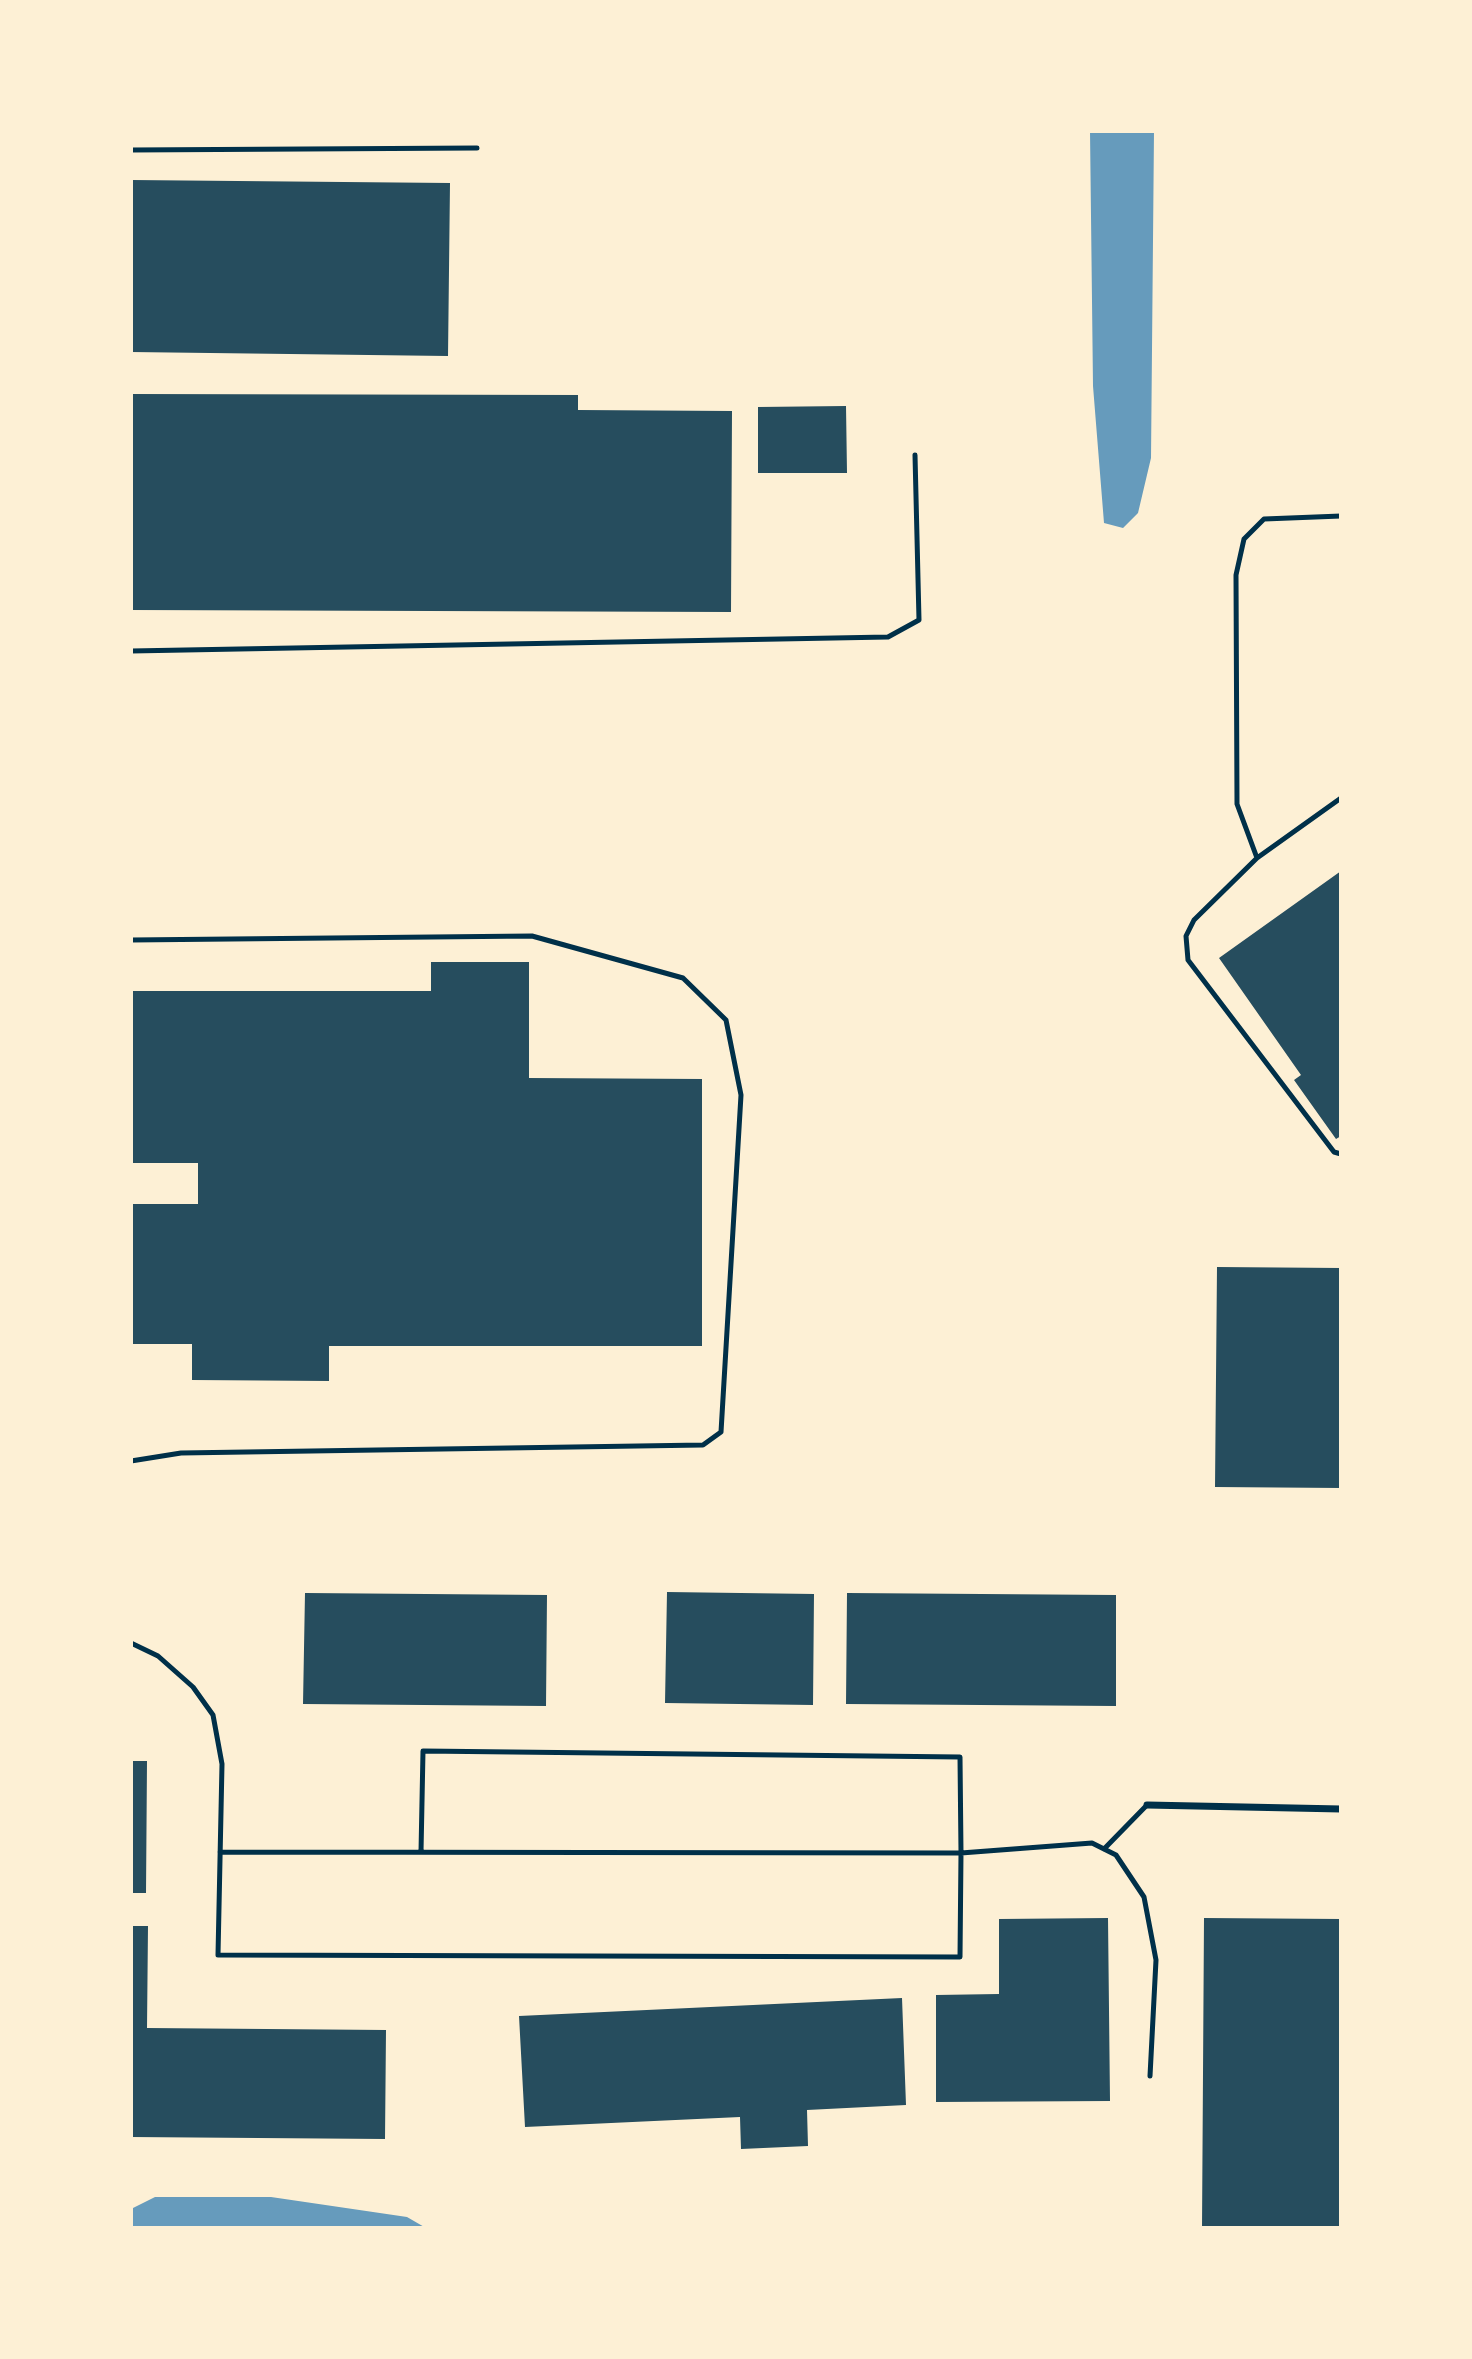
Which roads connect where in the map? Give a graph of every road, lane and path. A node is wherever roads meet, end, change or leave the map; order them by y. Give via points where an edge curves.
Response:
1 (477, 148) dead end
2 (131, 150) edge
3 (915, 455) dead end
4 (1341, 516) edge
5 (131, 651) edge
6 (1341, 798) edge
7 (1257, 858) junction
8 (131, 940) edge
9 (1341, 1154) edge
10 (131, 1461) edge
11 (131, 1643) edge
12 (1147, 1805) joint
13 (1341, 1809) edge
14 (1104, 1849) junction
15 (220, 1852) junction
16 (421, 1852) junction
17 (961, 1853) junction
18 (1150, 2076) dead end

1 - 2 lane
3 - 5 lane via 919,620 888,637
4 - 7 lane via 1264,519 1244,539 1236,575 1237,804
6 - 7 lane
7 - 9 lane via 1194,920 1186,936 1188,960 1334,1152
8 - 10 lane via 532,936 683,978 726,1020 741,1095 721,1432 703,1445 181,1453
11 - 15 lane via 158,1656 192,1687 213,1715 222,1763
12 - 13 street
12 - 14 lane
14 - 17 lane via 1092,1843
14 - 18 lane via 1116,1855 1144,1897 1156,1960
15 - 16 lane
15 - 17 lane via 218,1955 932,1957 960,1957
16 - 17 lane
16 - 17 lane via 423,1751 960,1757

